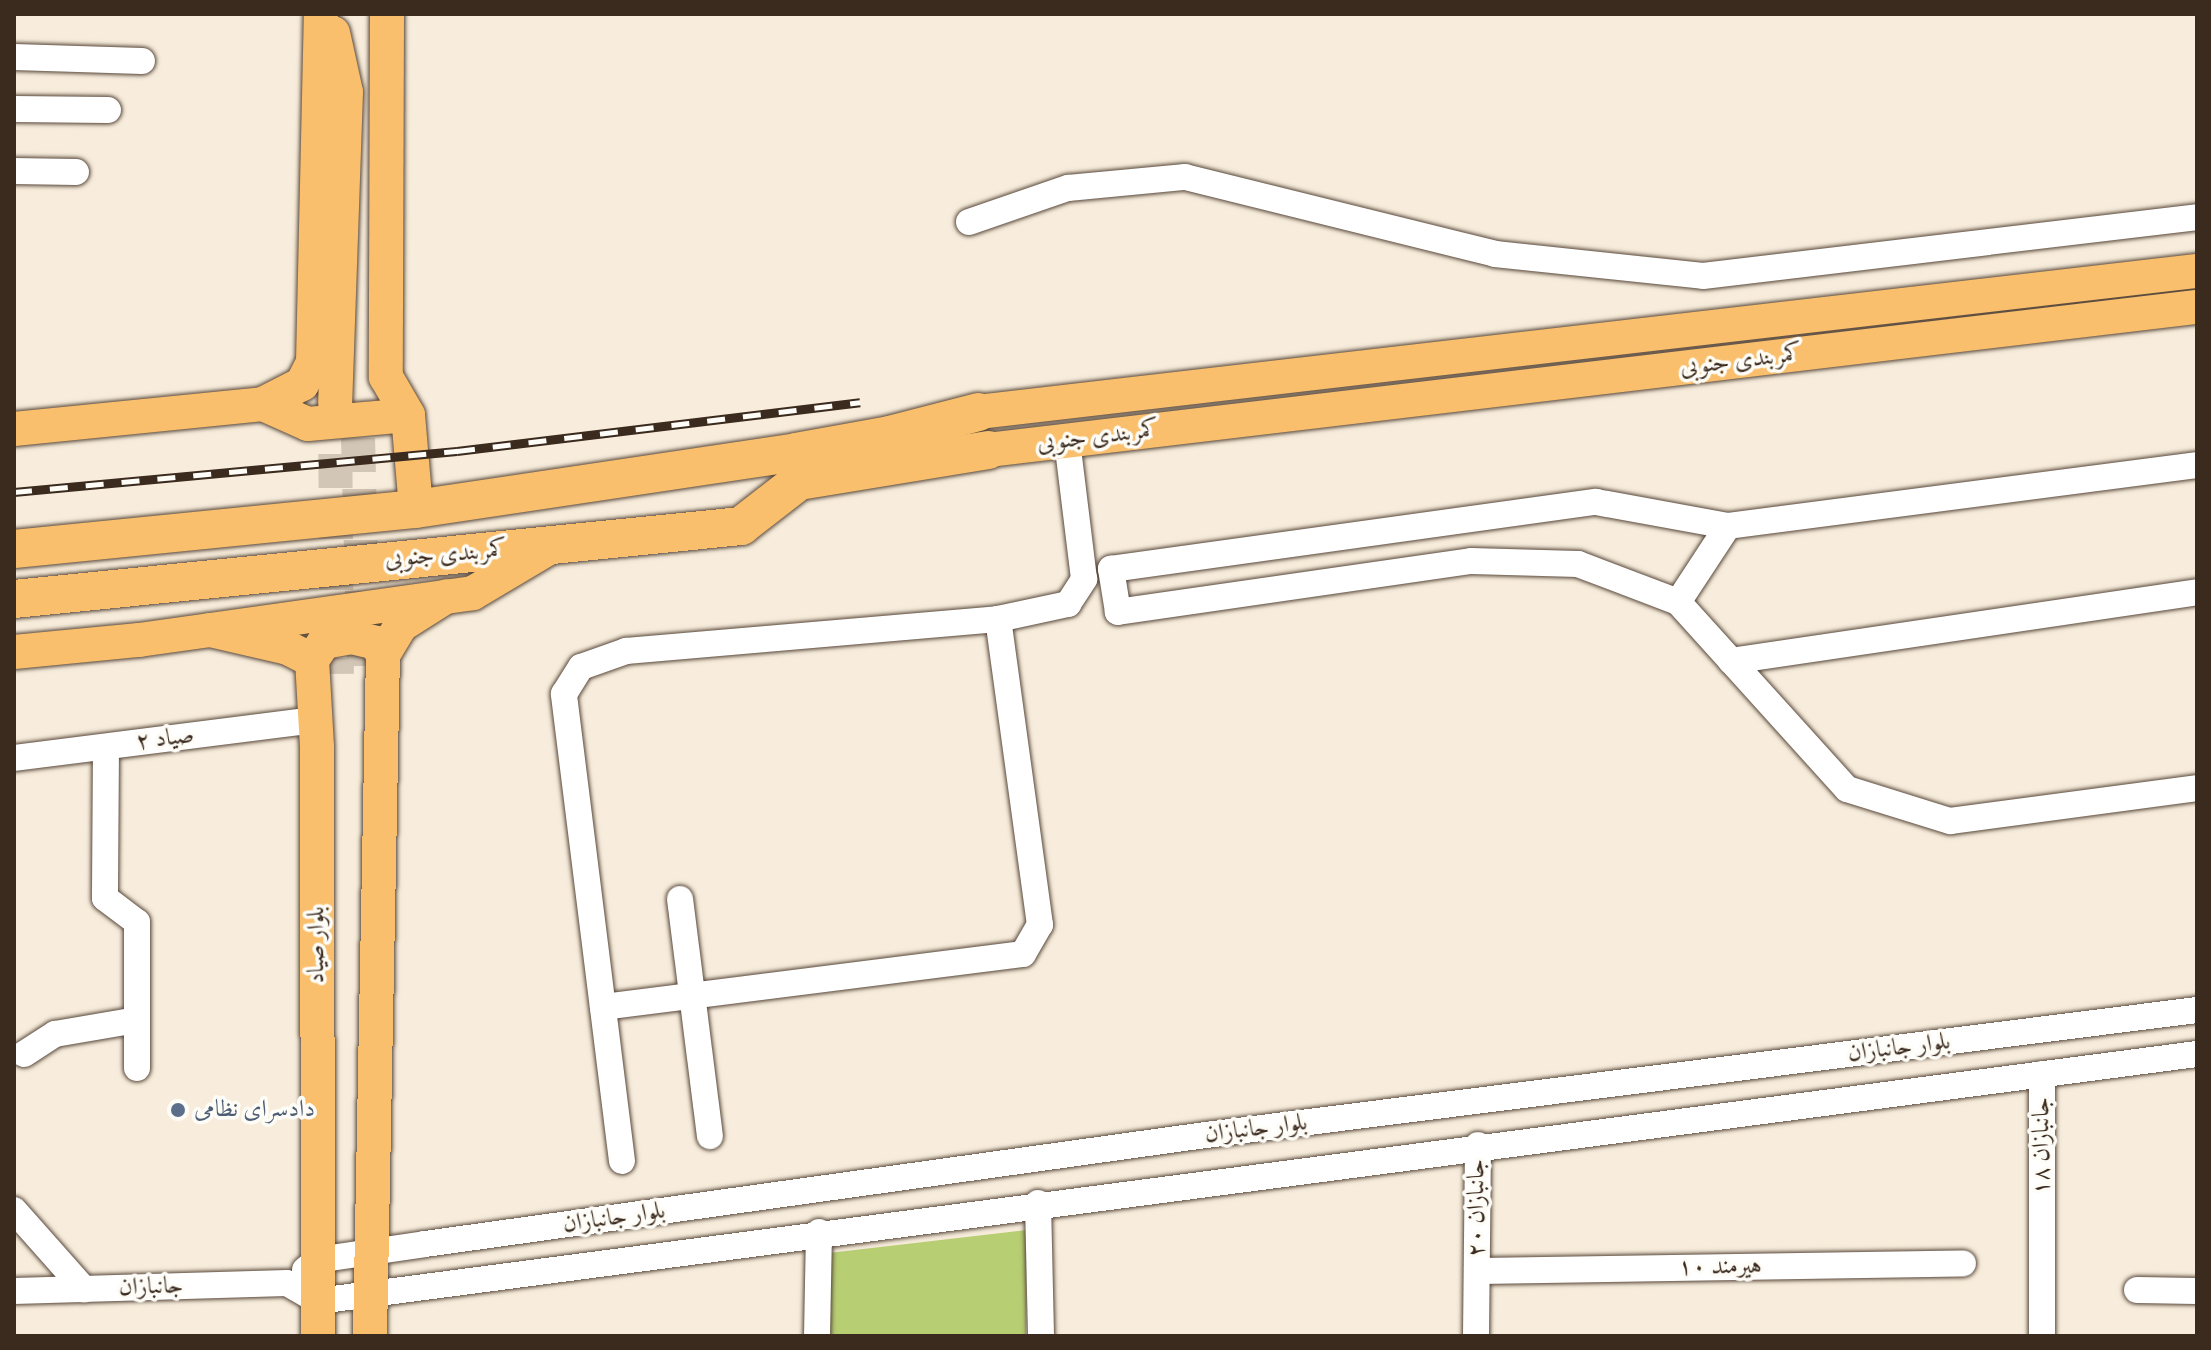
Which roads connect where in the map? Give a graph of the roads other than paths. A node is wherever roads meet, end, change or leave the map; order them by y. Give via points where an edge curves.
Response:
1 (324, 14) edge
2 (385, 14) edge
3 (14, 57) edge
4 (142, 61) dead end
5 (14, 109) edge
6 (108, 110) dead end
7 (14, 171) edge
8 (76, 172) dead end
9 (2197, 217) edge
10 (969, 222) dead end
11 (2197, 271) edge
12 (2197, 307) edge
13 (1251, 384) junction
14 (1063, 403) junction
15 (263, 404) junction
16 (978, 412) joint
17 (408, 415) junction
18 (1255, 418) junction
19 (14, 429) edge
20 (1067, 441) junction
21 (988, 450) joint
22 (892, 451) junction
23 (2197, 465) edge
24 (416, 509) junction
25 (1728, 526) junction
26 (14, 549) edge
27 (545, 550) junction
28 (1111, 569) junction
29 (1083, 574) junction
30 (2197, 592) edge
31 (447, 596) junction
32 (14, 599) edge
33 (1678, 602) junction
34 (998, 619) junction
35 (210, 630) junction
36 (14, 652) edge
37 (1731, 661) junction
38 (349, 664) junction
39 (316, 720) junction
40 (106, 747) junction
41 (14, 758) edge
42 (2197, 788) edge
43 (680, 899) dead end
44 (692, 995) junction
45 (603, 1007) junction
46 (2197, 1010) edge
47 (137, 1020) junction
48 (24, 1054) dead end
49 (2197, 1054) edge
50 (137, 1068) dead end
51 (2042, 1074) junction
52 (317, 1119) junction
53 (1206, 1135) junction
54 (710, 1136) dead end
55 (1478, 1145) junction
56 (622, 1161) dead end
57 (1213, 1180) junction
58 (1038, 1203) junction
59 (14, 1210) edge
60 (635, 1215) junction
61 (819, 1232) junction
62 (369, 1254) junction
63 (640, 1257) junction
64 (317, 1260) junction
65 (1963, 1263) dead end
66 (1477, 1271) junction
67 (287, 1283) junction
68 (84, 1289) junction
69 (2137, 1290) dead end
70 (14, 1291) edge
71 (2197, 1291) edge
72 (370, 1295) junction
73 (318, 1301) junction
74 (318, 1336) edge
75 (370, 1336) edge
76 (817, 1336) edge
77 (1041, 1336) edge
78 (1476, 1336) edge
79 (2042, 1336) edge

1 - 2 main road via 346,92 346,401 367,69
1 - 15 main road via 313,362 302,384
2 - 17 main road via 386,377
3 - 4 street
5 - 6 street
7 - 8 street
9 - 10 street via 1703,276 1495,254 1185,177 1068,188
11 - 13 main road, کمربندی جنوبی
12 - 18 main road, کمربندی جنوبی
13 - 14 main road, کمربندی جنوبی
13 - 18 main road
14 - 16 main road, کمربندی جنوبی
14 - 20 main road
15 - 17 main road via 308,424
15 - 19 main road
16 - 22 highway, کمربندی جنوبی
17 - 24 main road
18 - 20 main road, کمربندی جنوبی
20 - 21 main road, کمربندی جنوبی
20 - 29 street
21 - 22 highway, کمربندی جنوبی
22 - 24 highway, کمربندی جنوبی
22 - 27 highway, کمربندی جنوبی via 799,481 741,526
23 - 25 street
24 - 26 highway, کمربندی جنوبی
25 - 28 street via 1596,502
25 - 33 street
27 - 31 main road via 473,593
27 - 32 highway, کمربندی جنوبی via 489,548
28 - 29 street
28 - 33 street via 1118,612 1471,561 1578,564
29 - 34 street via 1078,593 1068,604
30 - 37 street
31 - 35 main road
31 - 38 main road
33 - 37 street
34 - 44 street via 1040,925 1023,954
34 - 45 street via 626,651 581,667 564,694
35 - 36 main road
35 - 38 main road
37 - 42 street via 1847,789 1950,821
38 - 39 main road, بلوار صیاد
38 - 52 main road via 334,1037
38 - 62 main road via 372,1129
39 - 40 street, صیاد ۲
39 - 52 main road, بلوار صیاد
40 - 41 street, صیاد ۲
40 - 47 street via 105,898 137,922
43 - 44 street
44 - 45 street
44 - 54 street
45 - 56 street
46 - 53 street, بلوار جانبازان
47 - 48 street via 55,1034
47 - 50 street
49 - 51 street, بلوار جانبازان
51 - 55 street, بلوار جانبازان
51 - 79 street, جانبازان ۱۸
52 - 64 main road, بلوار صیاد
53 - 57 street
53 - 60 street, بلوار جانبازان
55 - 57 street, بلوار جانبازان
55 - 66 street, جانبازان ۲۰
57 - 58 street, بلوار جانبازان
58 - 61 street, بلوار جانبازان
58 - 77 street
59 - 68 street
60 - 62 street, بلوار جانبازان
60 - 63 street
61 - 63 street, بلوار جانبازان
61 - 76 street
62 - 64 street, بلوار جانبازان
62 - 72 main road
63 - 72 street, بلوار جانبازان
64 - 67 street
64 - 73 main road, بلوار صیاد
65 - 66 street, هیرمند ۱۰
66 - 78 street, جانبازان ۲۰
67 - 68 street, جانبازان
67 - 73 street
68 - 70 street, جانبازان
69 - 71 street
72 - 73 street, بلوار جانبازان
72 - 75 main road
73 - 74 main road, بلوار صیاد

